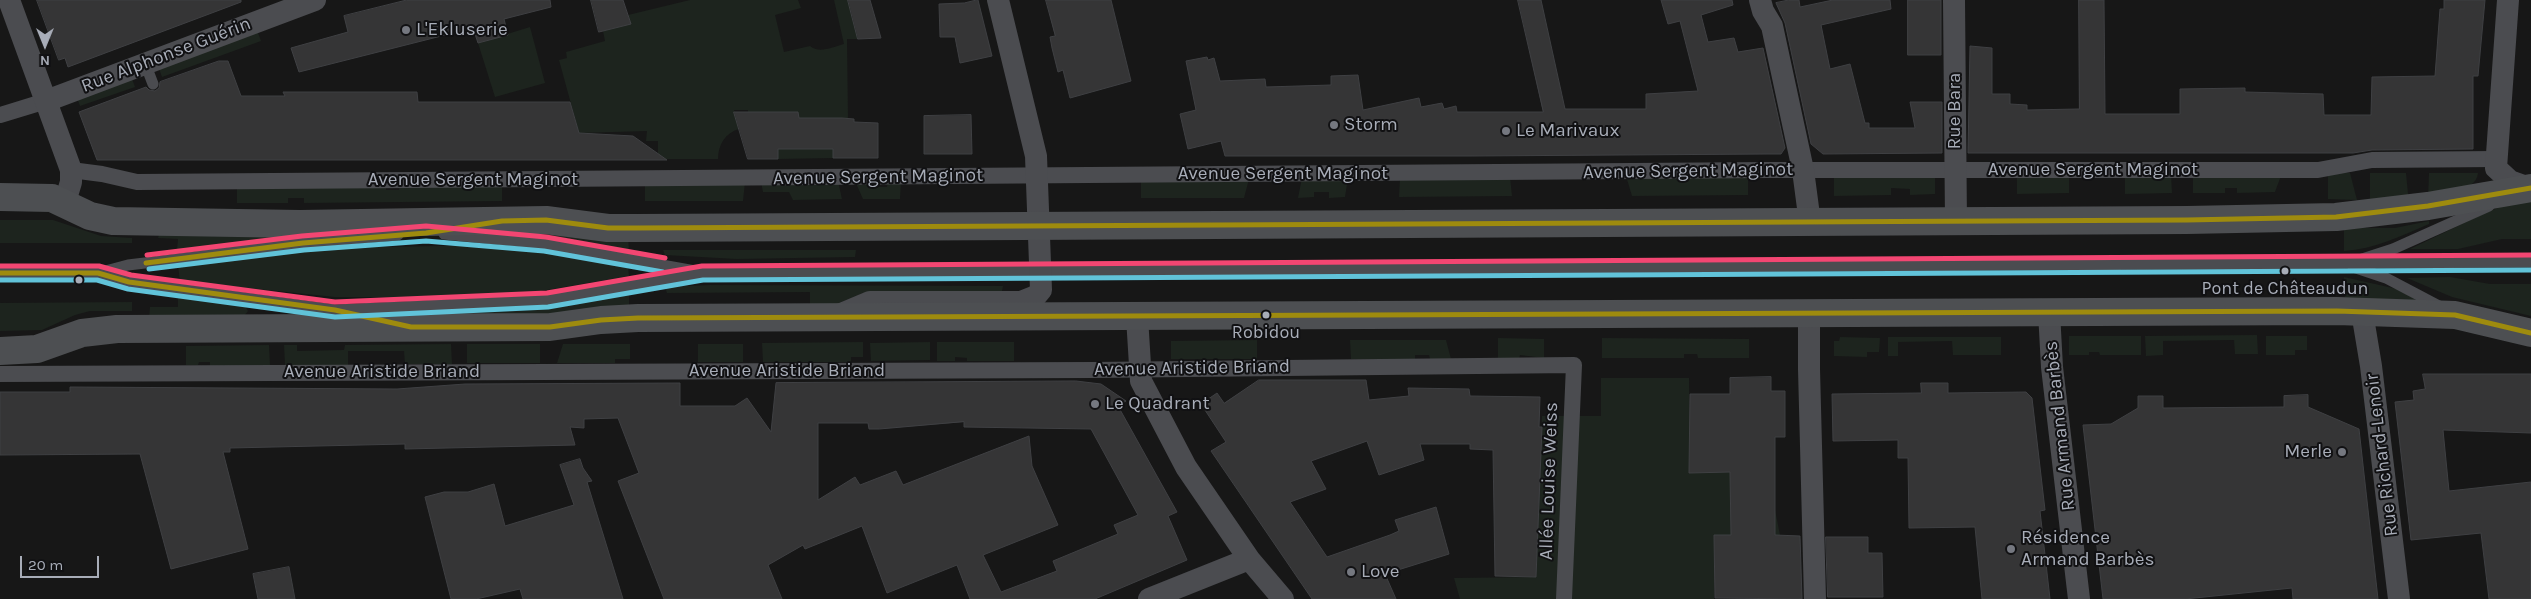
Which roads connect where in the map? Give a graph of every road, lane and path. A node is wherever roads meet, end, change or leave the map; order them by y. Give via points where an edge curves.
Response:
1 (9, 0) edge
2 (315, 0) edge
3 (998, 0) edge
4 (1760, 0) edge
5 (1954, 0) edge
6 (2508, 0) edge
7 (46, 101) junction
8 (0, 115) edge
9 (2496, 159) junction
10 (71, 170) junction
11 (1803, 170) junction
12 (1955, 170) junction
13 (1038, 176) junction
14 (2530, 188) edge
15 (0, 197) edge
16 (65, 202) junction
17 (502, 220) junction
18 (1956, 222) junction
19 (1810, 223) junction
20 (300, 224) junction
21 (1040, 227) junction
22 (426, 233) junction
23 (2531, 262) edge
24 (2345, 264) junction
25 (1041, 271) junction
26 (0, 273) edge
27 (98, 273) junction
28 (702, 273) junction
29 (335, 310) junction
30 (1810, 312) junction
31 (2049, 312) junction
32 (2362, 312) junction
33 (2456, 315) junction
34 (1137, 317) junction
35 (834, 318) junction
36 (411, 327) junction
37 (242, 328) junction
38 (2531, 333) edge
39 (0, 351) edge
40 (1574, 365) joint
41 (1139, 368) junction
42 (0, 374) edge
43 (1248, 559) junction
44 (1149, 599) edge
45 (1283, 599) edge
46 (1564, 599) edge
47 (1815, 599) edge
48 (2078, 599) edge
49 (2399, 599) edge

1 - 7 street
2 - 7 street, Rue Alphonse Guérin via 149,74
3 - 13 street
4 - 11 street via 1772,26
5 - 12 street, Rue Bara
6 - 9 street
7 - 8 street, Rue Alphonse Guérin
7 - 10 street
9 - 12 street, Avenue Sergent Maginot via 2372,160 2318,170
9 - 14 street via 2496,168 2510,181
10 - 13 street, Avenue Sergent Maginot via 138,182
10 - 16 street
11 - 12 street, Avenue Sergent Maginot
11 - 13 street, Avenue Sergent Maginot
11 - 19 street
12 - 18 street, Rue Bara
13 - 21 street
14 - 18 main road via 2428,206 2324,218
14 - 24 lane via 2393,249
15 - 16 main road via 52,198
16 - 20 main road via 90,216 113,221
17 - 20 main road
17 - 21 main road via 546,220 608,228
17 - 22 lane
18 - 19 main road
19 - 21 main road
20 - 22 lane
21 - 25 street
22 - 27 lane via 303,243 128,265
22 - 28 lane via 545,244
23 - 24 lane
24 - 25 lane
24 - 33 lane via 2386,278
25 - 28 lane
25 - 35 street via 1040,290 1036,296 1021,302 870,302
26 - 27 lane
27 - 29 lane via 129,282
28 - 29 lane via 548,300
29 - 36 lane
29 - 37 lane
30 - 31 main road
30 - 34 main road
30 - 47 street
31 - 32 main road
31 - 48 street, Rue Armand Barbès via 2052,367
32 - 33 main road
32 - 49 street, Rue Richard-Lenoir
33 - 38 main road
34 - 35 main road
34 - 41 street
35 - 36 main road via 638,318 550,327
36 - 37 main road
37 - 39 main road via 92,330 36,349
40 - 41 street, Avenue Aristide Briand
40 - 46 street, Allée Louise Weiss
41 - 42 street, Avenue Aristide Briand
41 - 43 street via 1140,381 1186,467
43 - 44 street
43 - 45 street

